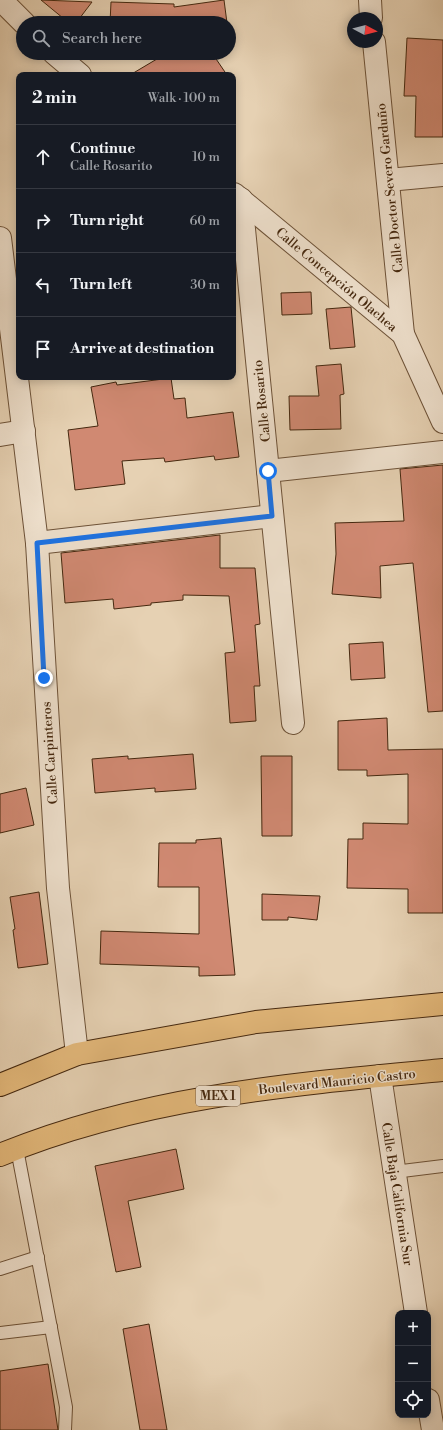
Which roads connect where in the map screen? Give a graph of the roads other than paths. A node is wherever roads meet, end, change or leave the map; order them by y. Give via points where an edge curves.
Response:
1 (1, 0) edge
2 (370, 0) edge
3 (371, 12) edge
4 (17, 16) edge
5 (375, 48) edge
6 (62, 60) edge
7 (76, 72) edge
8 (443, 175) edge
9 (388, 180) junction
10 (237, 196) edge
11 (0, 238) edge
12 (403, 334) junction
13 (16, 367) edge
14 (18, 380) edge
15 (443, 422) edge
16 (24, 431) junction
17 (0, 435) edge
18 (443, 452) edge
19 (268, 471) junction
20 (272, 516) junction
21 (37, 543) junction
22 (293, 723) dead end
23 (443, 1004) edge
24 (77, 1054) junction
25 (443, 1070) edge
26 (380, 1076) junction
27 (0, 1085) edge
28 (8, 1152) edge
29 (443, 1166) edge
30 (394, 1172) junction
31 (38, 1257) junction
32 (0, 1270) edge
33 (416, 1310) edge
34 (51, 1327) junction
35 (0, 1333) edge
36 (431, 1418) edge
37 (65, 1430) edge
38 (433, 1430) edge

1 - 4 street
2 - 3 street
5 - 9 street, Calle Doctor Severo Garduño
6 - 7 street
8 - 9 street
9 - 12 street, Calle Doctor Severo Garduño
10 - 12 street, Calle Concepción Olachea
10 - 19 street, Calle Rosarito
11 - 13 street, Calle Carpinteros
12 - 15 street, Calle Concepción Olachea
14 - 16 street, Calle Carpinteros
16 - 17 street
16 - 21 street, Calle Carpinteros
18 - 19 street
19 - 20 street, Calle Rosarito
20 - 21 street
20 - 22 street, Calle Rosarito
21 - 24 street, Calle Carpinteros via 58,880
23 - 24 main road via 256,1022
24 - 27 main road
25 - 26 main road, Boulevard Mauricio Castro / MEX 1
26 - 28 main road, Boulevard Mauricio Castro / MEX 1 via 242,1092 113,1117
26 - 30 street, Calle Baja California Sur
28 - 31 lane
29 - 30 lane
30 - 33 street, Calle Baja California Sur
31 - 32 lane
31 - 34 lane
34 - 35 lane
34 - 37 lane via 66,1408
36 - 38 street

